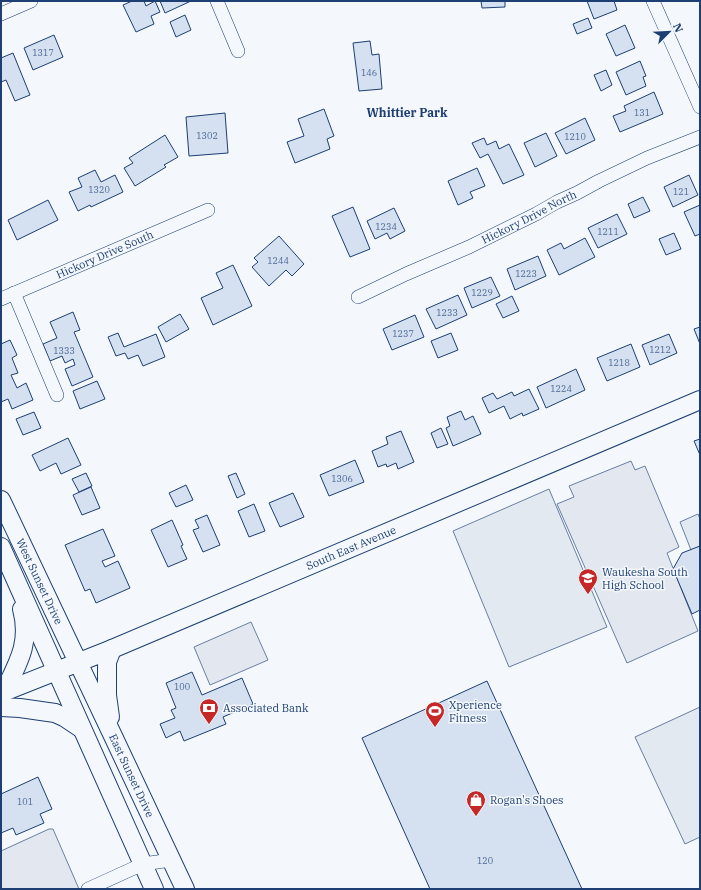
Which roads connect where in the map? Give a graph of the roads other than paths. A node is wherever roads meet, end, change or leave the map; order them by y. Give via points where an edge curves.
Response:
1 (31, 1) edge
2 (217, 1) edge
3 (653, 1) edge
4 (1, 14) edge
5 (238, 51) dead end
6 (700, 107) edge
7 (700, 137) edge
8 (208, 210) dead end
9 (14, 294) junction
10 (358, 297) dead end
11 (1, 299) edge
12 (57, 395) dead end
13 (700, 400) edge
14 (1, 500) edge
15 (1, 547) edge
16 (11, 569) junction
17 (112, 649) junction
18 (78, 663) junction
19 (56, 671) junction
20 (2, 697) edge
21 (82, 729) junction
22 (113, 736) junction
23 (171, 860) junction
24 (143, 864) junction
25 (88, 889) edge
26 (154, 889) edge
27 (185, 889) edge

1 - 4 street
2 - 5 street
3 - 6 street
7 - 10 street, Hickory Drive North via 647,158 469,247
8 - 9 street, Hickory Drive South
9 - 11 street, Hickory Drive South
9 - 12 street
13 - 17 main road, South East Avenue
14 - 18 main road, West Sunset Drive
15 - 16 main road, West Sunset Drive
16 - 19 main road, West Sunset Drive
16 - 20 main road via 25,619 25,640 19,661
17 - 18 main road, South East Avenue
17 - 22 main road via 107,662 107,695
18 - 19 main road, South East Avenue
18 - 22 main road, East Sunset Drive
19 - 20 main road, South East Avenue
19 - 21 main road
20 - 21 main road via 20,708 54,713
21 - 24 main road
22 - 23 main road, East Sunset Drive
23 - 24 street
23 - 27 main road, East Sunset Drive
24 - 25 street
24 - 26 main road

